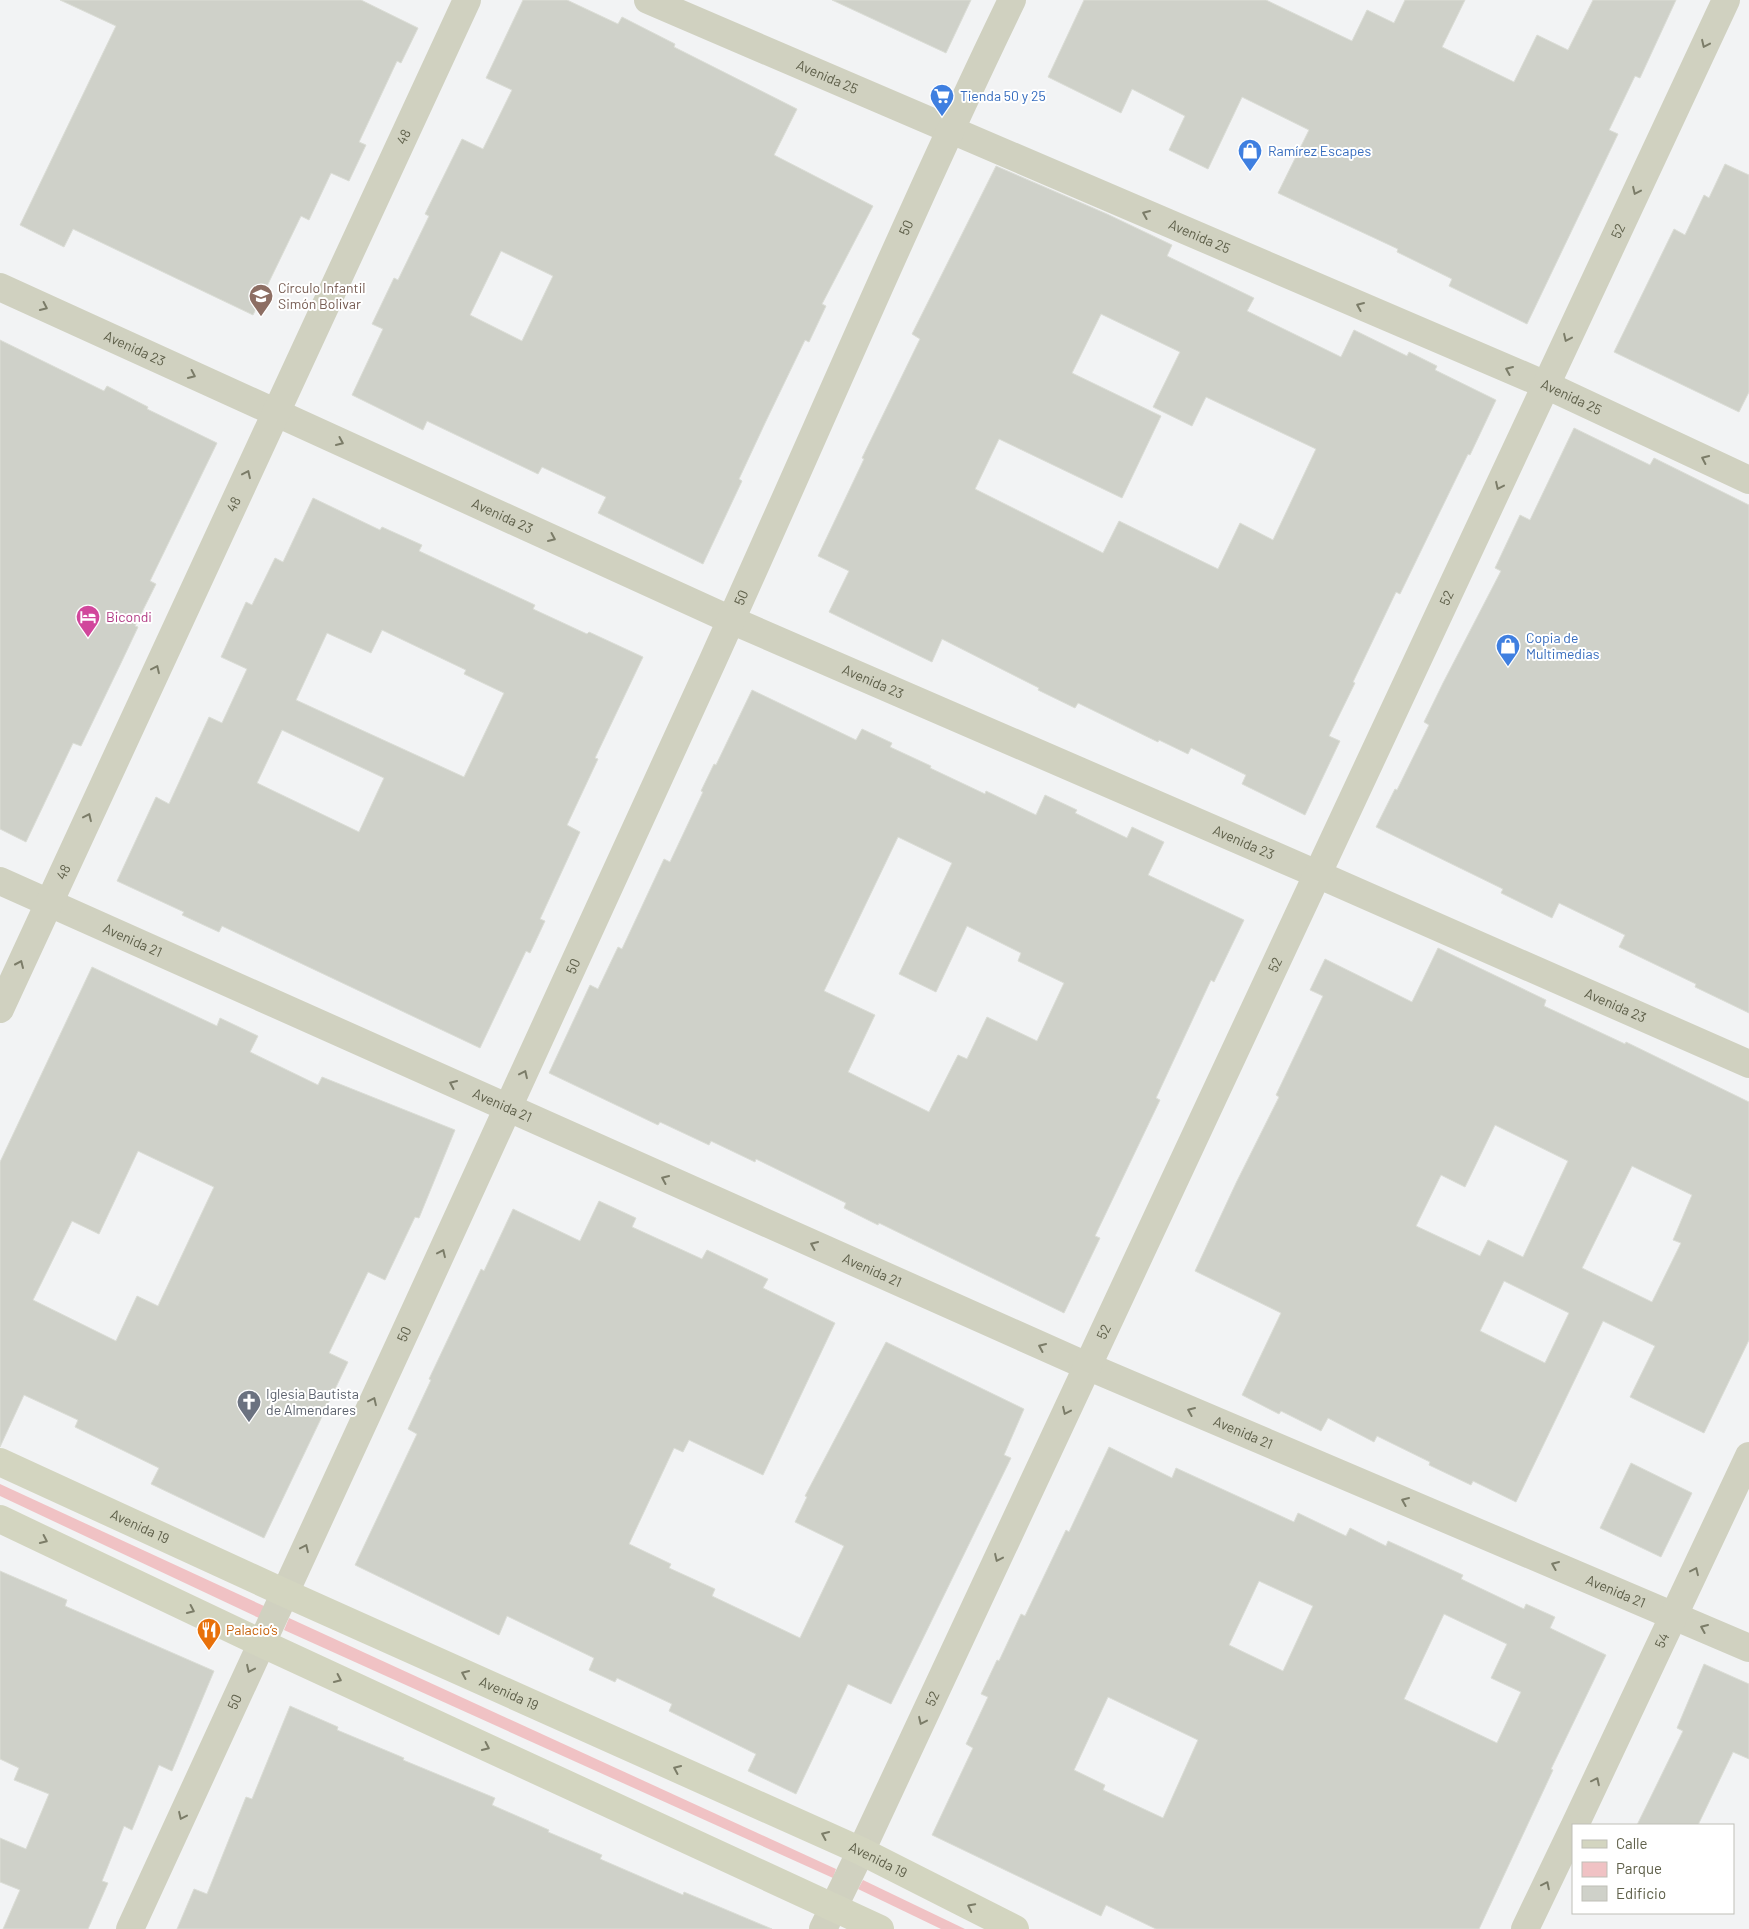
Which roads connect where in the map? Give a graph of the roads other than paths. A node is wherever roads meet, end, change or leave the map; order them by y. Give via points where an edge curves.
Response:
1 (467, 0) edge
2 (648, 0) edge
3 (1012, 0) edge
4 (1726, 0) edge
5 (950, 129) junction
6 (0, 287) edge
7 (1546, 385) junction
8 (276, 413) junction
9 (1749, 480) edge
10 (731, 620) junction
11 (1317, 874) junction
12 (0, 881) edge
13 (47, 904) junction
14 (0, 1009) edge
15 (1749, 1064) edge
16 (508, 1109) junction
17 (1087, 1366) junction
18 (1749, 1456) edge
19 (0, 1462) edge
20 (0, 1519) edge
21 (285, 1593) junction
22 (1675, 1616) junction
23 (261, 1643) junction
24 (1749, 1648) edge
25 (1574, 1824) edge
26 (1572, 1831) edge
27 (862, 1851) junction
28 (828, 1918) edge
29 (130, 1929) edge
30 (880, 1929) edge
31 (1015, 1929) edge
32 (1525, 1929) edge

1 - 8 street, 48
2 - 5 street, Avenida 25
3 - 5 street, 50
4 -> 7 street, 52
7 -> 5 street, Avenida 25
5 - 10 street, 50
6 -> 8 street, Avenida 23
9 -> 7 street, Avenida 25
7 -> 11 street, 52
8 -> 10 street, Avenida 23
13 -> 8 street, 48
10 - 11 street, Avenida 23
16 -> 10 street, 50
11 - 15 street, Avenida 23
11 - 17 street, 52
12 - 13 street, Avenida 21
14 -> 13 street, 48
16 -> 13 street, Avenida 21
17 -> 16 street, Avenida 21
21 -> 16 street, 50
22 -> 17 street, Avenida 21
17 -> 27 street, 52
22 -> 18 street, 54
19 - 21 main road, Avenida 19
20 -> 23 main road
21 - 23 street, 50
27 -> 21 main road, Avenida 19
24 -> 22 street, Avenida 21
25 -> 22 street, 54
23 -> 28 main road
23 -> 29 street, 50
32 -> 26 street
27 - 28 street, 52
31 -> 27 main road, Avenida 19
28 - 30 main road

